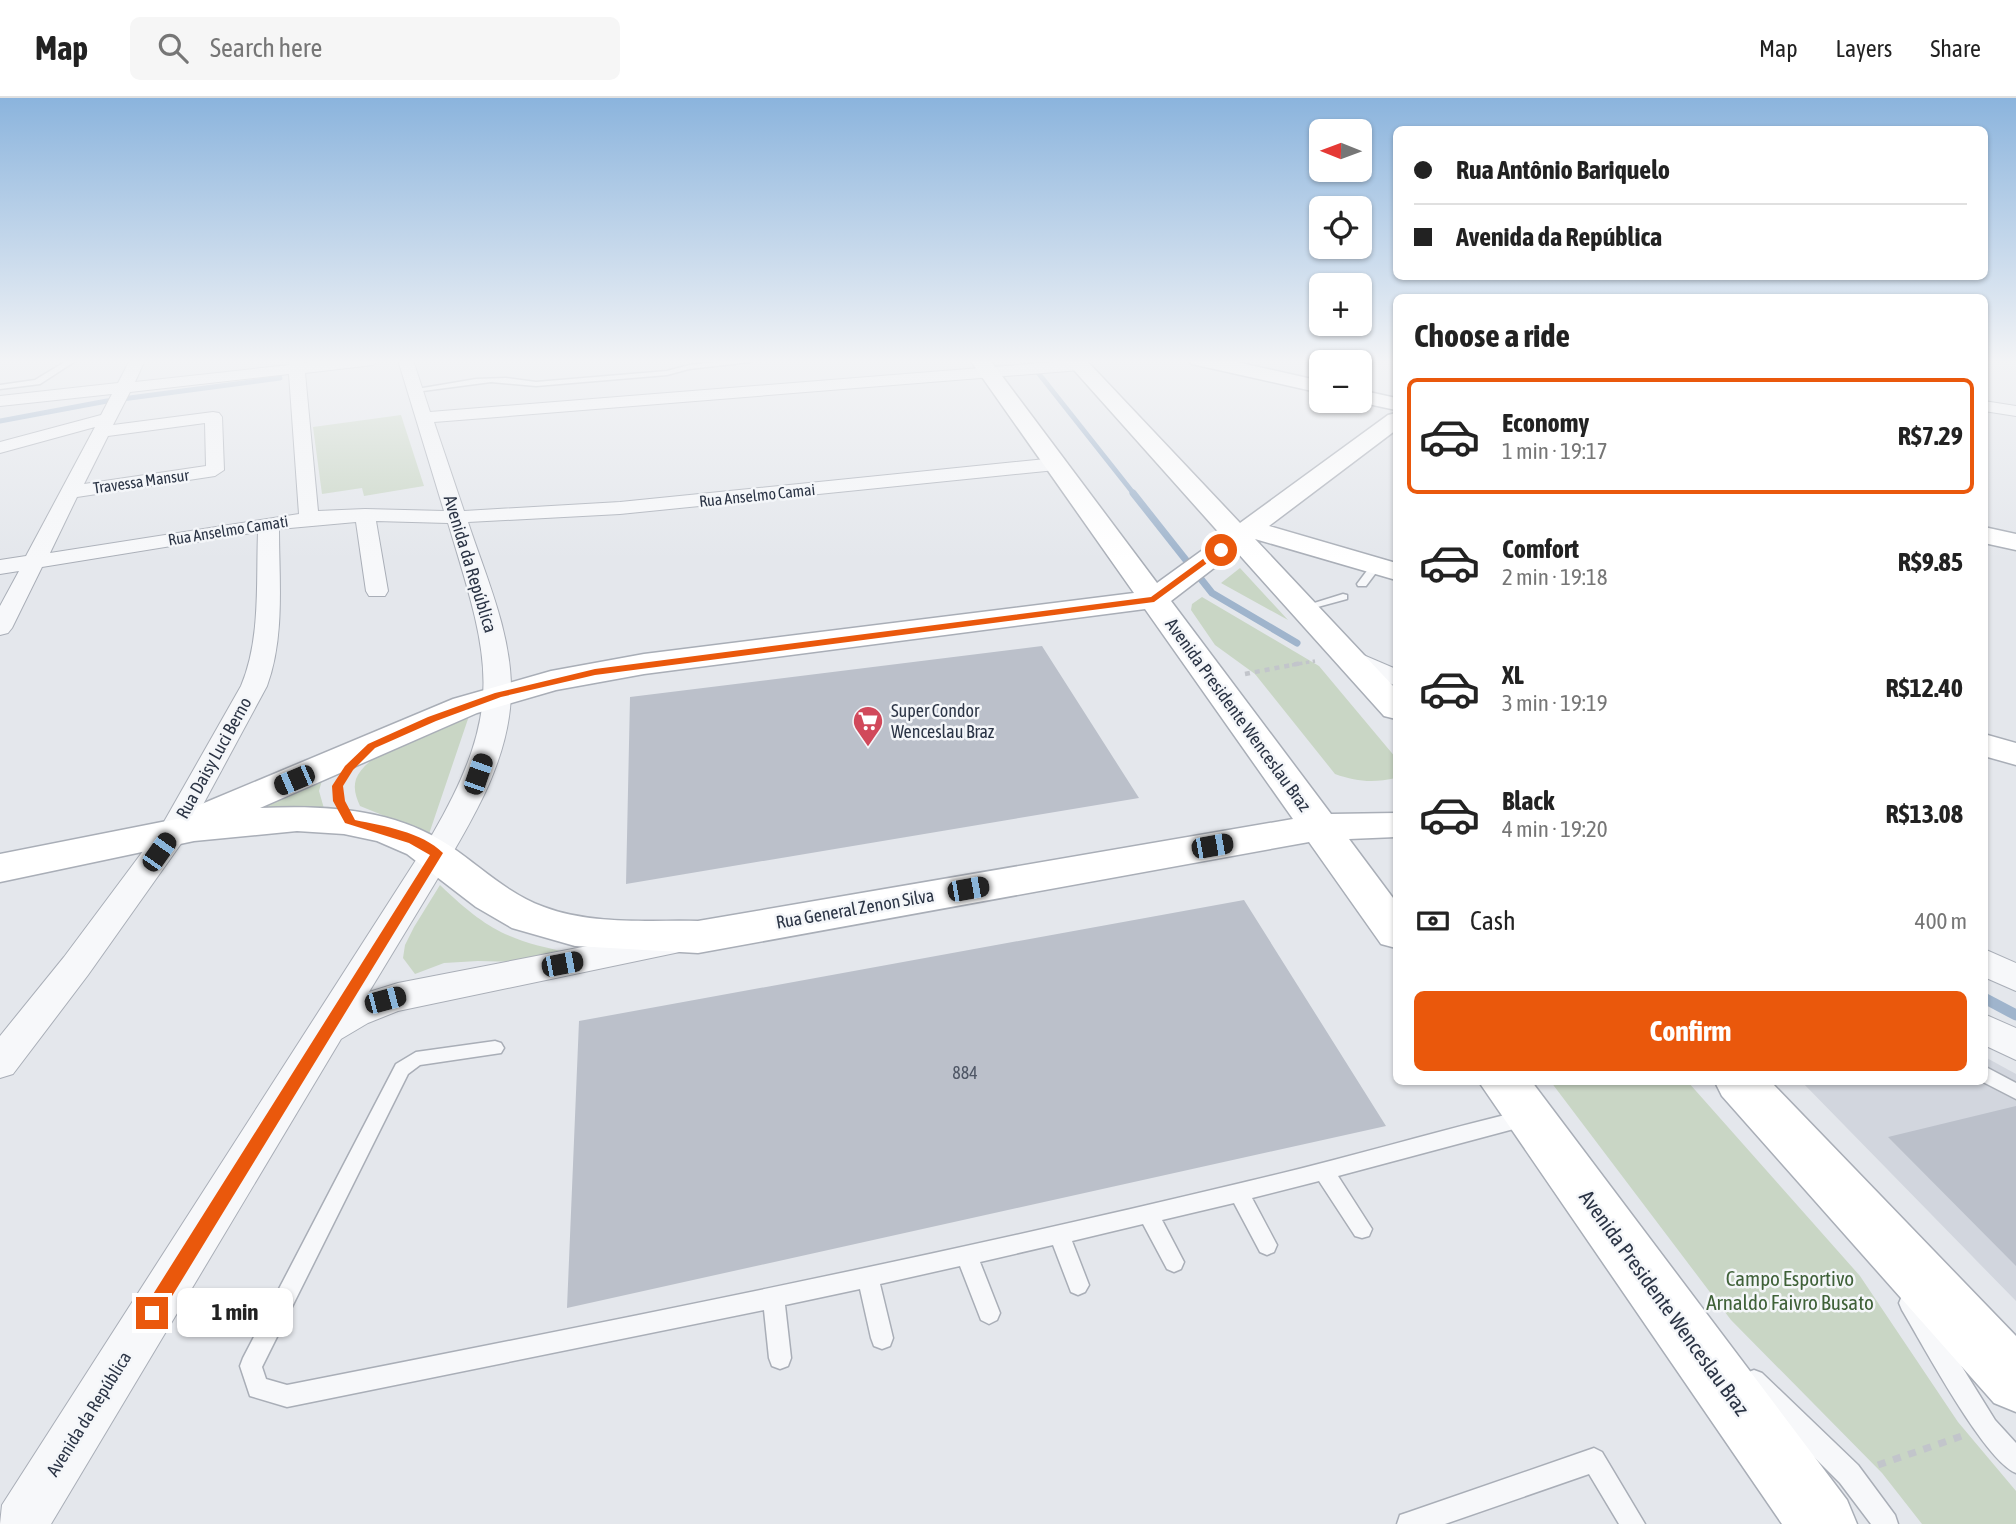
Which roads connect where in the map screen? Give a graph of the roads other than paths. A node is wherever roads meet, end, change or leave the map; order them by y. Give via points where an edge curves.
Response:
1 (60, 427) edge
2 (104, 427) edge
3 (213, 427) edge
4 (300, 427) edge
5 (427, 427) edge
6 (1031, 427) edge
7 (1130, 427) edge
8 (1387, 427) edge
9 (0, 448) edge
10 (1056, 464) junction
11 (71, 492) junction
12 (365, 515) junction
13 (457, 517) junction
14 (309, 518) junction
15 (270, 523) junction
16 (1988, 536) edge
17 (1237, 539) junction
18 (2016, 542) edge
19 (35, 561) junction
20 (0, 566) edge
21 (1378, 574) edge
22 (377, 591) dead end
23 (1164, 592) junction
24 (1343, 597) dead end
25 (1303, 608) junction
26 (0, 628) edge
27 (1347, 655) junction
28 (1393, 674) edge
29 (498, 695) junction
30 (1393, 706) edge
31 (372, 746) junction
32 (1988, 746) edge
33 (2016, 754) edge
34 (1393, 805) edge
35 (351, 823) junction
36 (1393, 824) edge
37 (1320, 827) junction
38 (174, 831) junction
39 (437, 853) junction
40 (0, 868) edge
41 (1393, 929) edge
42 (698, 937) junction
43 (378, 948) junction
44 (1988, 964) edge
45 (2016, 978) edge
46 (398, 997) junction
47 (1988, 1030) edge
48 (326, 1032) junction
49 (2016, 1045) edge
50 (495, 1048) dead end
51 (0, 1063) edge
52 (1988, 1075) edge
53 (1743, 1085) edge
54 (2016, 1092) edge
55 (1517, 1099) edge
56 (1324, 1171) junction
57 (1840, 1190) junction
58 (1239, 1193) junction
59 (1148, 1213) junction
60 (1362, 1229) dead end
61 (1059, 1233) junction
62 (1267, 1245) dead end
63 (966, 1254) junction
64 (1174, 1262) dead end
65 (1634, 1262) junction
66 (868, 1276) junction
67 (1078, 1285) dead end
68 (773, 1297) junction
69 (989, 1313) dead end
70 (882, 1338) dead end
71 (780, 1358) dead end
72 (2016, 1381) edge
73 (2016, 1461) edge
74 (1836, 1499) edge
75 (21, 1524) edge
76 (1409, 1524) edge
77 (1633, 1524) edge
78 (1886, 1524) edge

1 - 9 street
2 - 11 street
3 - 11 street, Travessa Mansur via 215,470
4 - 14 street
5 - 13 street, Avenida da República
6 - 10 main road, Avenida Presidente Wenceslau Braz
7 - 17 main road
8 - 17 main road
10 - 13 street, Rua Anselmo Camai via 620,508
10 - 23 main road, Avenida Presidente Wenceslau Braz
11 - 19 street
12 - 13 street, Rua Anselmo Camati
12 - 14 street, Rua Anselmo Camati
12 - 22 street
13 - 29 street, Avenida da República via 488,616
14 - 15 street, Rua Anselmo Camati
15 - 19 street, Rua Anselmo Camati
15 - 38 street, Rua Daisy Luci Berno via 263,663 244,707
16 - 18 main road
17 - 21 main road
17 - 23 main road
17 - 25 main road
19 - 20 street, Rua Anselmo Camati
19 - 26 street
23 - 29 main road via 645,664
23 - 37 main road, Avenida Presidente Wenceslau Braz via 1213,680
24 - 25 lane
25 - 27 main road
27 - 28 street
27 - 30 main road
29 - 31 main road
29 - 39 street, Avenida da República via 478,774
31 - 35 main road via 337,786
31 - 38 main road
32 - 33 main road
34 - 37 main road
35 - 38 main road via 284,820
35 - 39 main road via 385,830
36 - 37 main road, Rua General Zenon Silva
37 - 41 main road, Avenida Presidente Wenceslau Braz
37 - 42 main road, Rua General Zenon Silva
38 - 40 main road
38 - 51 street, Rua Daisy Luci Berno
39 - 42 main road via 489,897 535,920 599,932
39 - 43 street, Avenida da República
42 - 46 street, Rua General Zenon Silva
43 - 46 street
43 - 48 street, Avenida da República
44 - 45 street
46 - 48 street, Rua General Zenon Silva via 351,1013
47 - 49 street
48 - 75 street, Avenida da República
50 - 68 lane via 416,1059 402,1069 251,1366 258,1388 287,1395
52 - 54 lane
53 - 57 main road
55 - 56 lane via 1432,1140
55 - 65 main road, Avenida Presidente Wenceslau Braz
56 - 58 lane
56 - 60 lane
57 - 72 main road
57 - 73 lane via 1987,1428
58 - 59 lane
58 - 62 lane
59 - 61 lane
59 - 64 lane
61 - 63 lane
61 - 67 lane
63 - 66 lane
63 - 69 lane
65 - 74 main road, Avenida Presidente Wenceslau Braz
65 - 74 lane via 1736,1363
66 - 68 lane
66 - 70 lane
68 - 71 lane
74 - 78 lane
76 - 77 lane via 1594,1460

